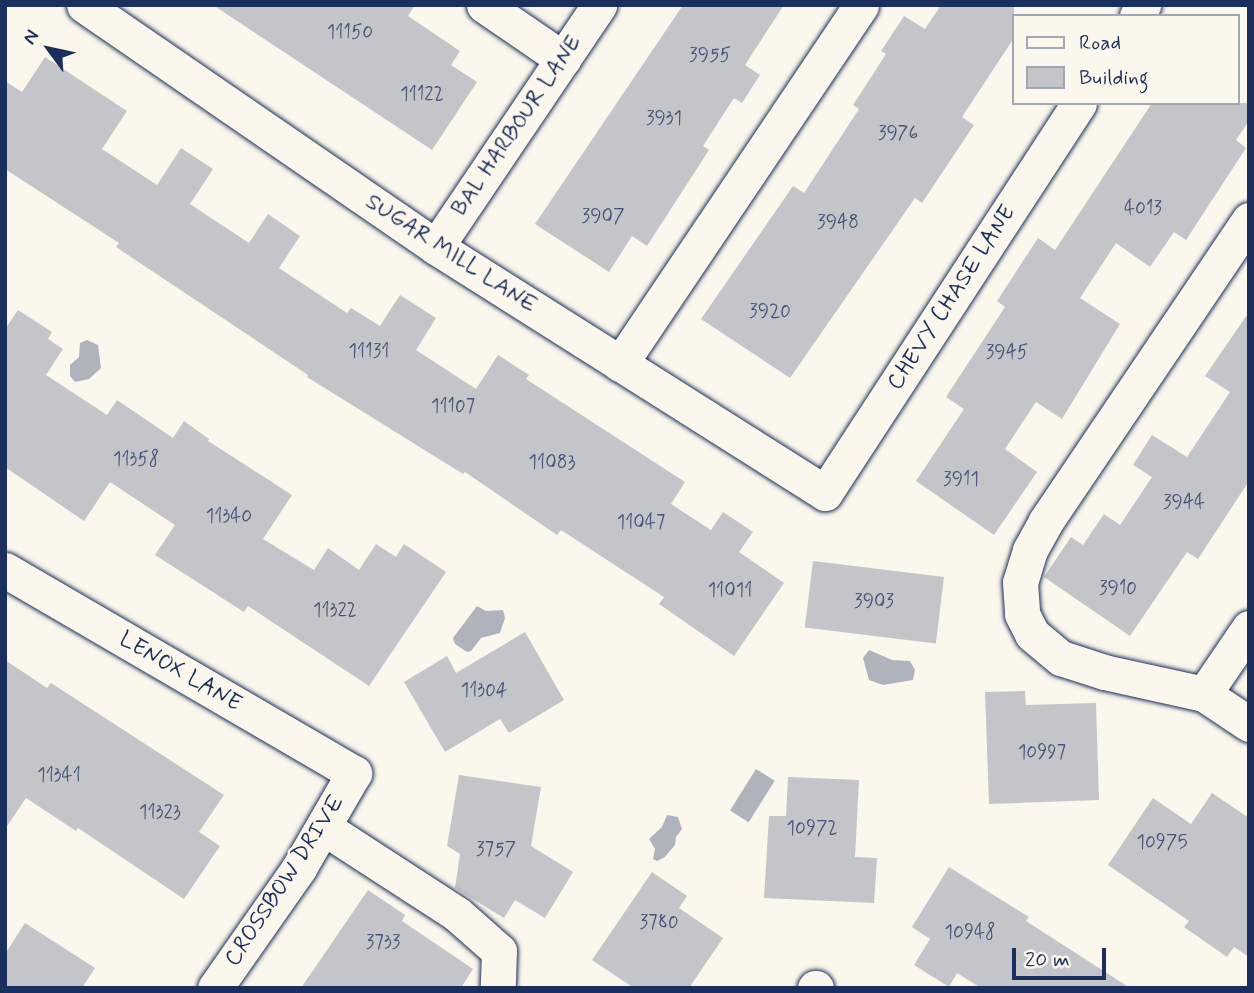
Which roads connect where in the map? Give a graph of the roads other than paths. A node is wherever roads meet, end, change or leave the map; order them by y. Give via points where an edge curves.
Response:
1 (84, 5) edge
2 (484, 5) edge
3 (598, 5) edge
4 (861, 5) edge
5 (563, 59) junction
6 (1078, 105) edge
7 (1249, 220) edge
8 (436, 247) junction
9 (620, 364) junction
10 (825, 493) joint
11 (5, 570) edge
12 (1249, 628) edge
13 (1204, 694) junction
14 (1249, 724) edge
15 (354, 773) joint
16 (323, 827) junction
17 (215, 988) edge
18 (498, 988) edge

1 - 8 street, SUGAR MILL LANE
2 - 5 street
3 - 5 street, BAL HARBOUR LANE
4 - 9 street
5 - 8 street, BAL HARBOUR LANE
6 - 10 street, CHEVY CHASE LANE
7 - 13 street via 1045,523 1020,582 1022,614 1032,634 1061,658
8 - 9 street, SUGAR MILL LANE
9 - 10 street, SUGAR MILL LANE
11 - 15 street, LENOX LANE
12 - 13 street
13 - 14 street
15 - 16 street, CROSSBOW DRIVE
16 - 17 street, CROSSBOW DRIVE
16 - 18 street via 457,914 499,951

